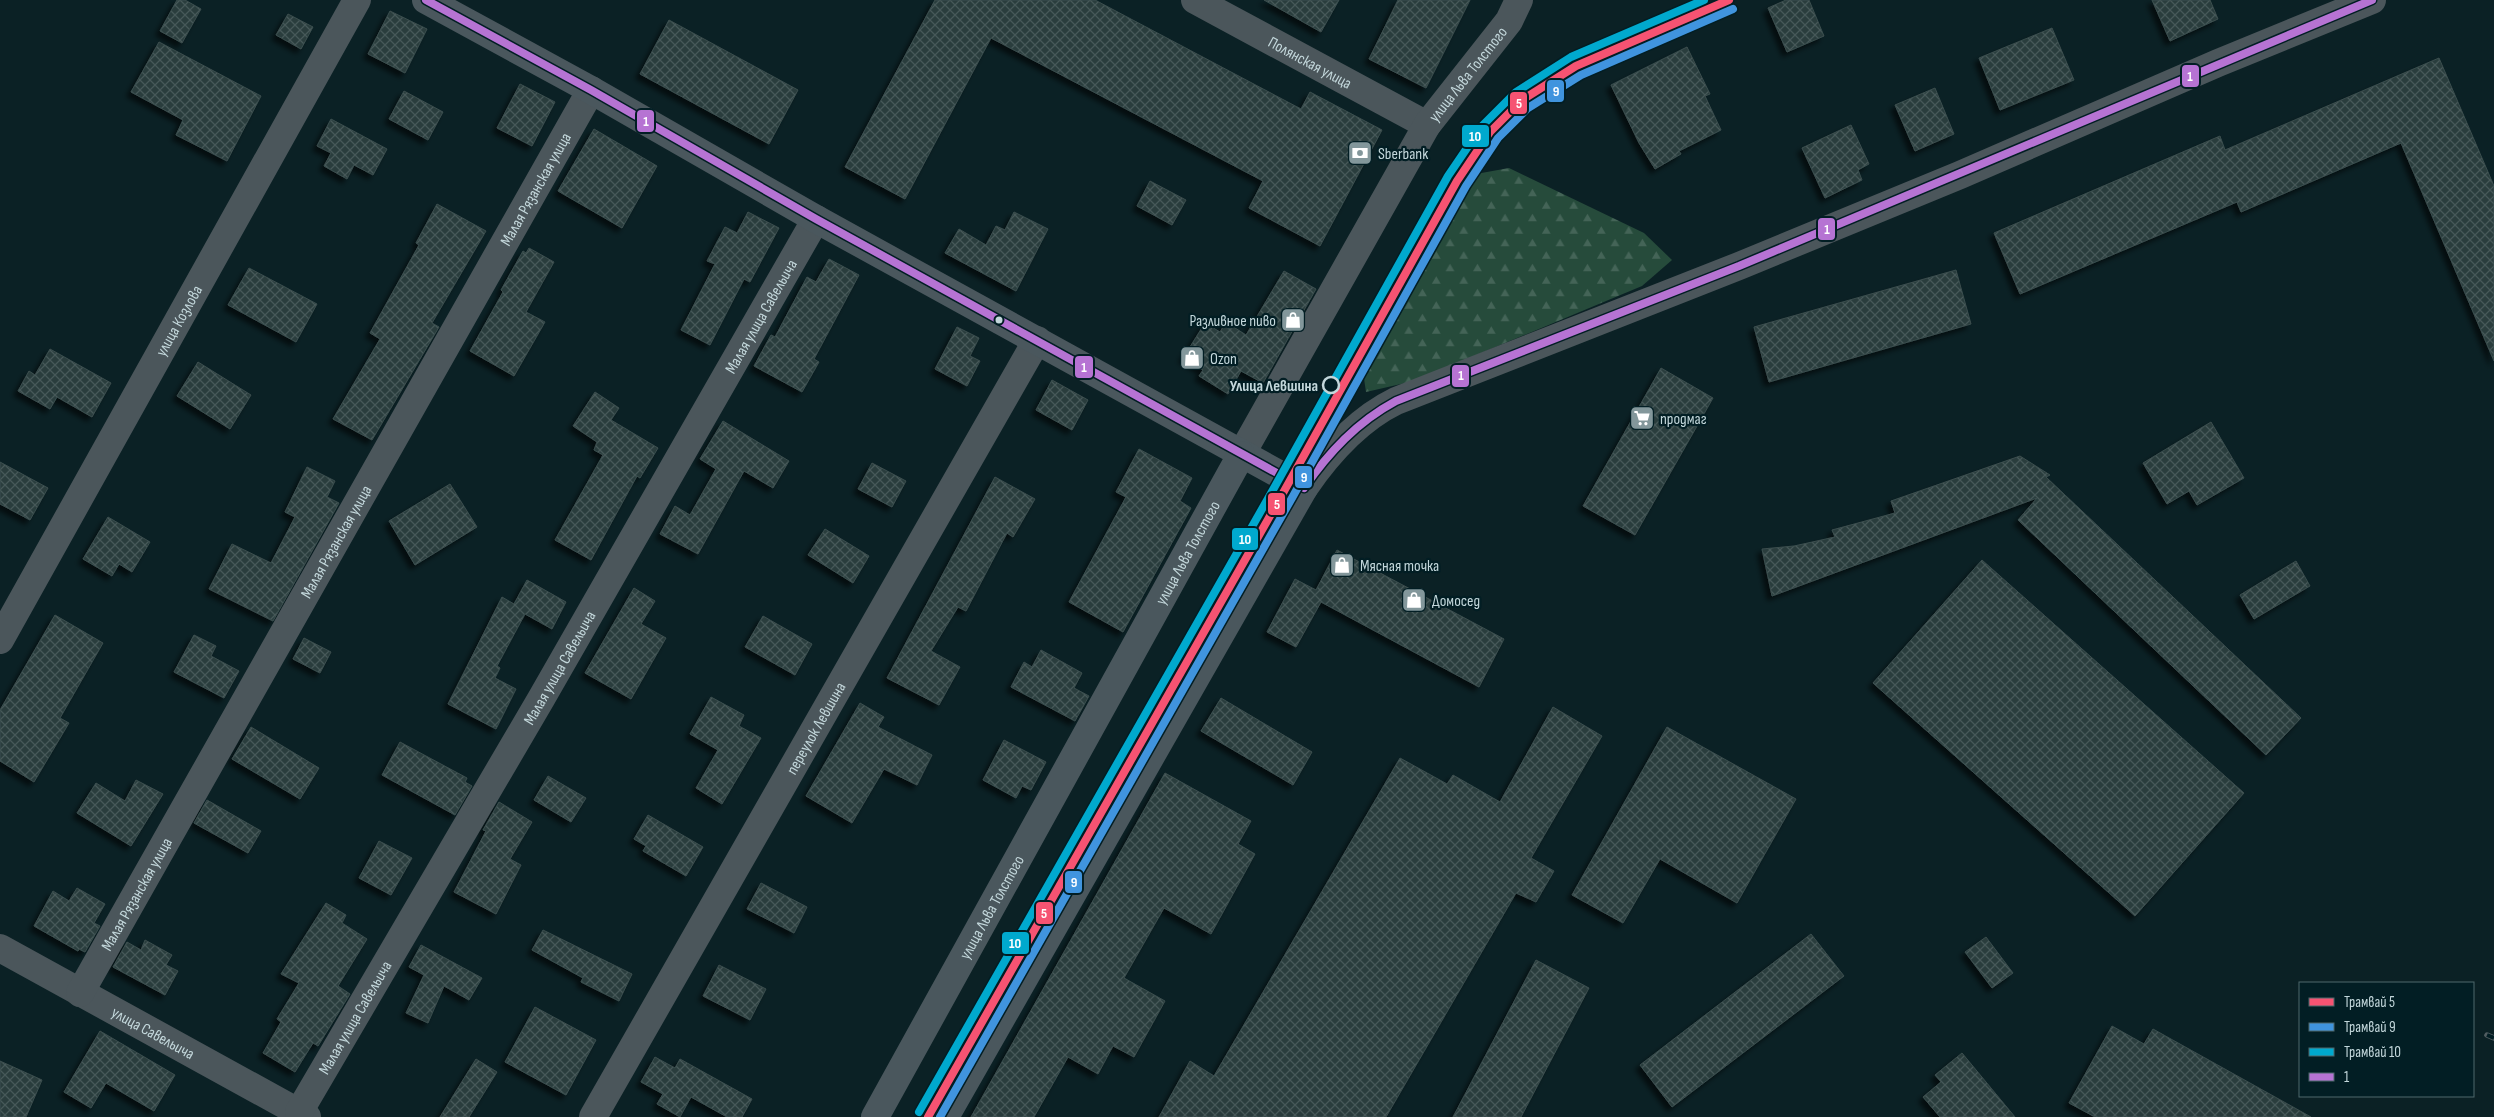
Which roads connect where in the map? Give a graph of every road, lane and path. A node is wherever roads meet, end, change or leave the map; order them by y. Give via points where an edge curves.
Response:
1 (357, 0) edge
2 (426, 0) edge
3 (1195, 0) edge
4 (1519, 0) edge
5 (2372, 0) edge
6 (2337, 9) edge
7 (591, 90) junction
8 (1427, 125) junction
9 (816, 219) junction
10 (1037, 340) junction
11 (1241, 454) junction
12 (1304, 488) junction
13 (0, 640) edge
14 (0, 948) edge
15 (80, 993) junction
16 (303, 1115) edge
17 (593, 1117) edge
18 (875, 1117) edge
19 (945, 1117) edge

1 - 13 street, улица Козлова
2 - 7 street
3 - 8 street, Полянская улица
4 - 8 street, улица Льва Толстого via 1509,21
5 - 6 street
6 - 12 street via 1739,266 1396,401 1373,412 1325,458
7 - 9 street
7 - 15 street, Малая Рязанская улица
8 - 11 street, улица Льва Толстого
9 - 10 street
9 - 16 street, Малая улица Савельича
10 - 11 street
10 - 17 street, переулок Левшина
11 - 12 street
11 - 18 street, улица Льва Толстого
12 - 19 street
14 - 15 street, улица Савельича
15 - 16 street, улица Савельича

